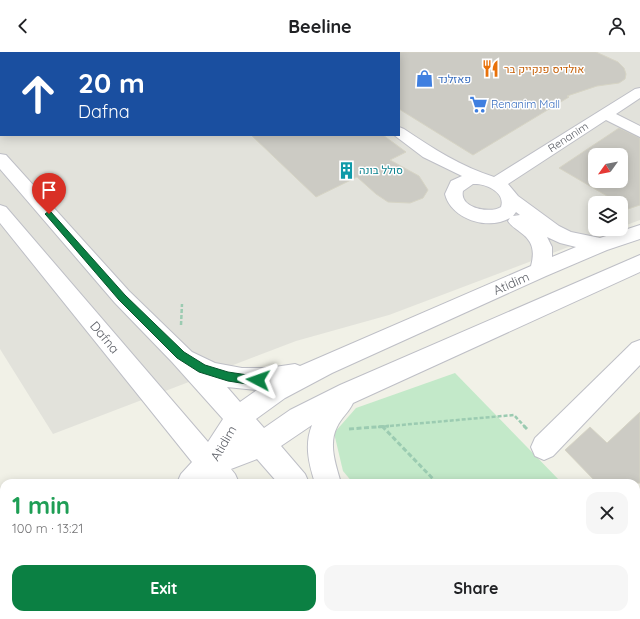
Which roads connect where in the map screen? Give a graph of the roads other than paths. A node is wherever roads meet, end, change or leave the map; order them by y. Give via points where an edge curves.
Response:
1 (640, 92) edge
2 (605, 114) junction
3 (640, 132) edge
4 (400, 133) edge
5 (429, 153) junction
6 (0, 159) edge
7 (479, 178) junction
8 (497, 183) junction
9 (456, 186) junction
10 (512, 200) junction
11 (0, 211) edge
12 (499, 216) junction
13 (640, 232) edge
14 (600, 245) junction
15 (640, 263) edge
16 (539, 270) junction
17 (640, 271) edge
18 (616, 274) junction
19 (640, 350) edge
20 (180, 355) junction
21 (316, 370) junction
22 (348, 393) junction
23 (238, 418) junction
24 (262, 444) junction
25 (544, 447) road end
26 (218, 473) edge
27 (201, 479) edge
28 (293, 479) edge
29 (327, 479) edge

1 - 2 street, Renanim via 628,106
2 - 3 street
2 - 8 street, Renanim
4 - 5 street
5 - 7 street
5 - 9 street
6 - 20 street via 122,297
7 - 8 street
7 - 9 street via 470,179
8 - 10 street
9 - 12 street via 454,195 463,209 483,217
10 - 12 street via 509,210
10 - 14 street via 552,231 567,238
11 - 26 street, Dafna
12 - 16 street via 513,219 538,237 543,248
13 - 14 street, Atidim
14 - 16 street, Atidim
15 - 18 street, Atidim
16 - 21 street, Atidim
17 - 18 street
18 - 22 street, Atidim
19 - 25 street
20 - 21 street via 202,369 247,380 275,378
20 - 23 street
21 - 23 street, Atidim via 277,390
22 - 24 street, Atidim via 299,419
22 - 29 street via 331,412 320,443
23 - 24 street
23 - 26 street, Atidim
24 - 26 street, Atidim
24 - 28 street
26 - 27 street

